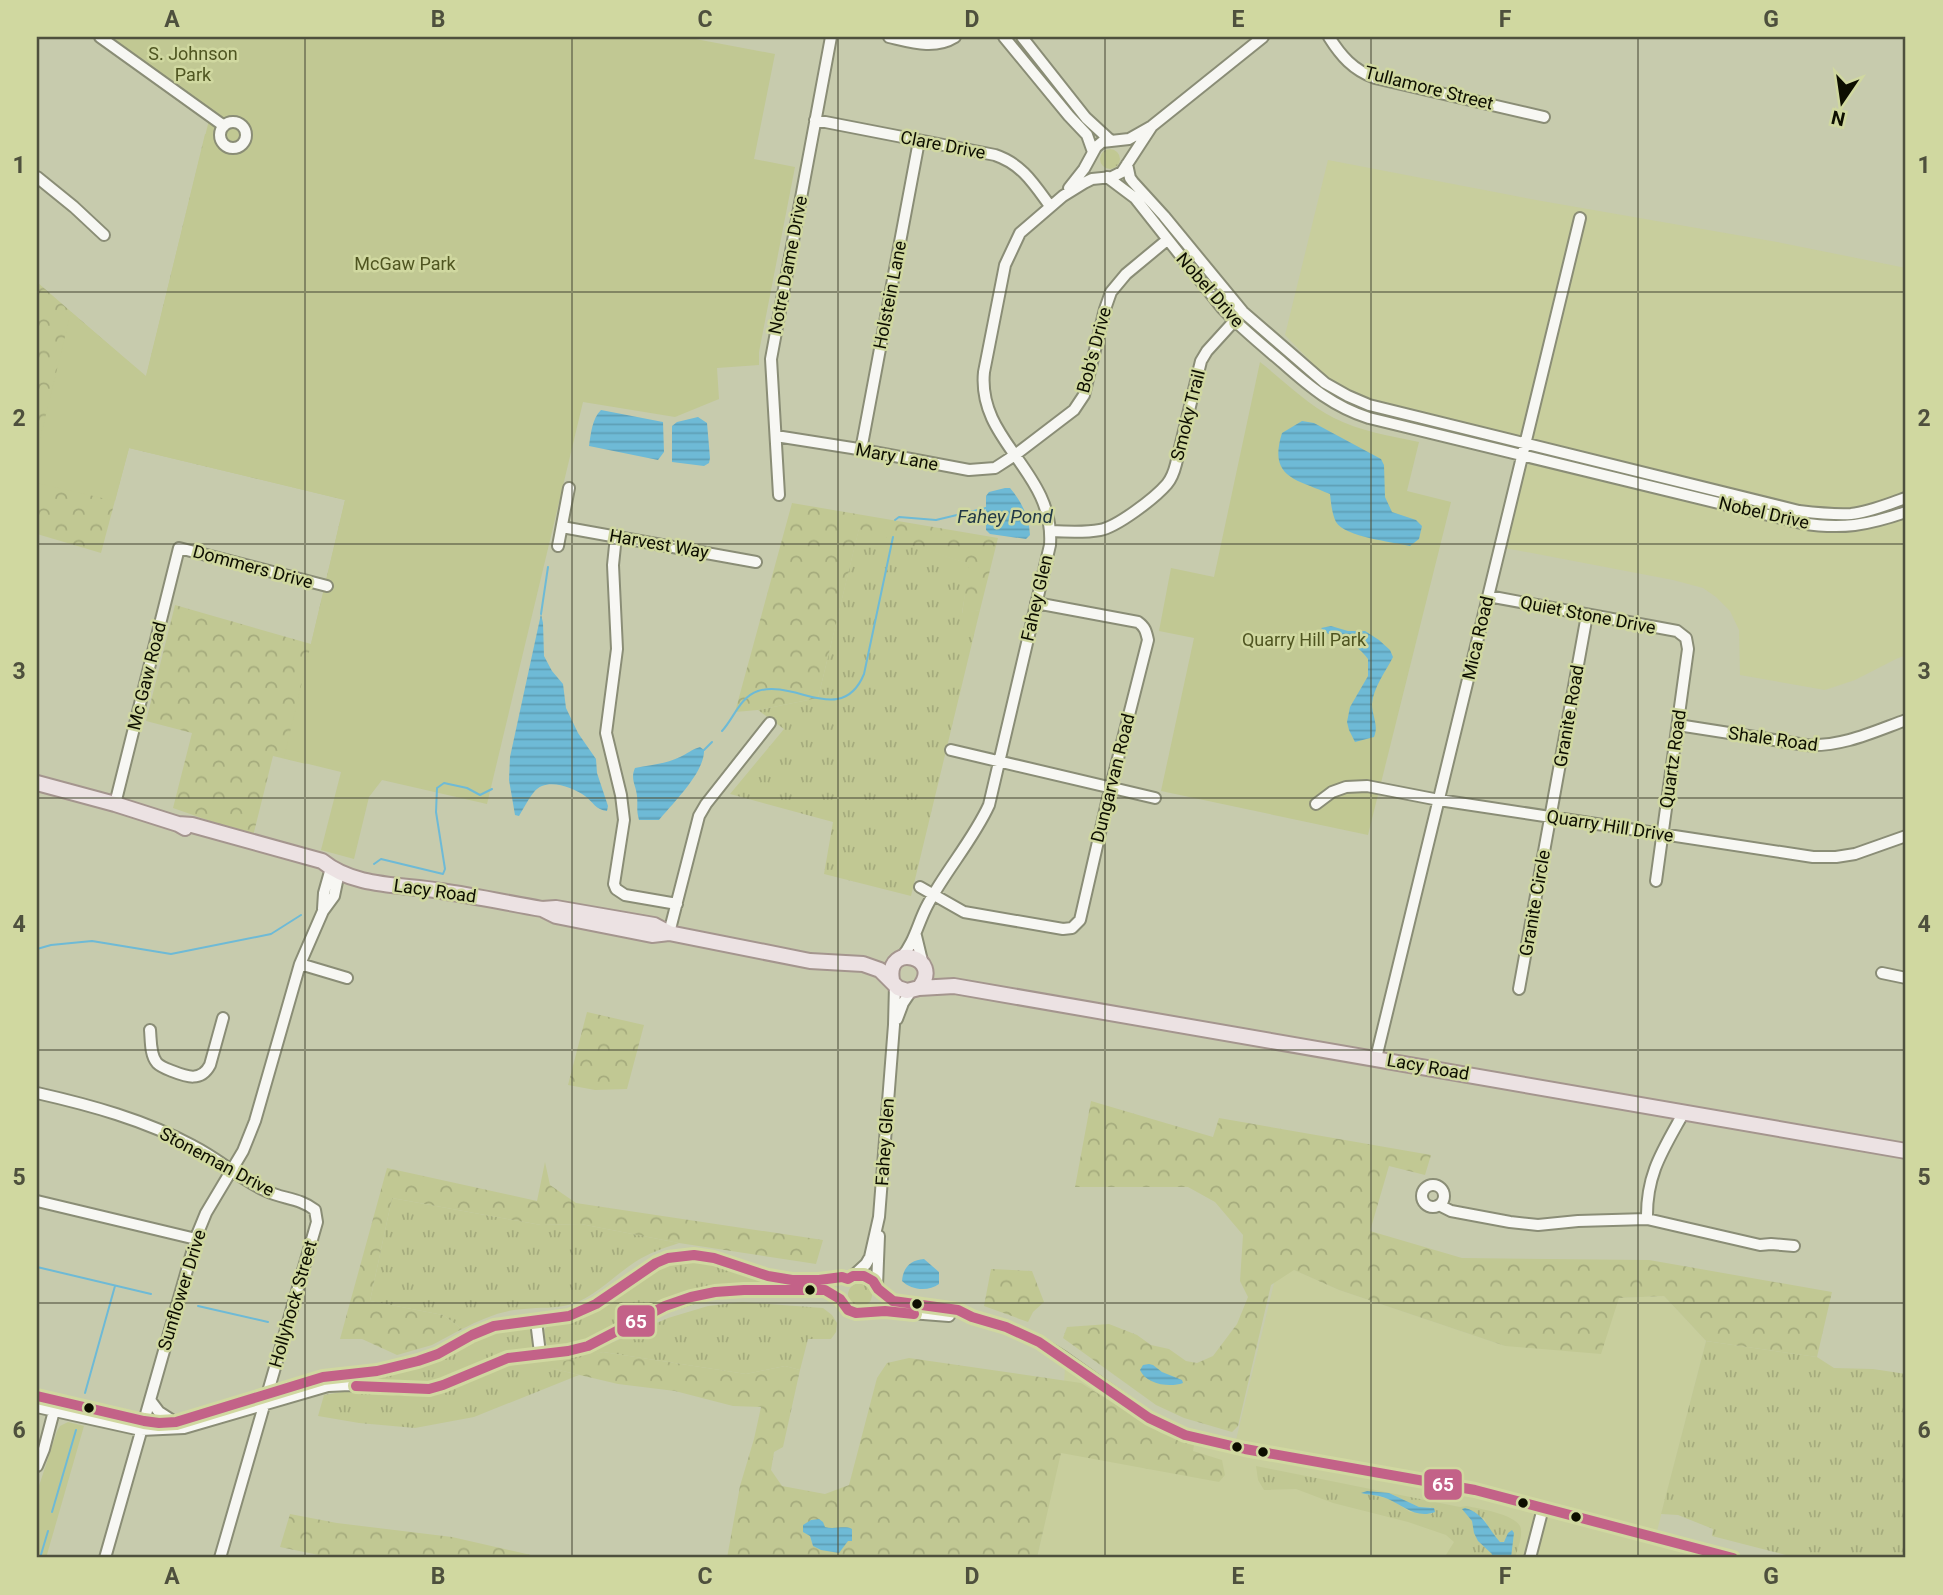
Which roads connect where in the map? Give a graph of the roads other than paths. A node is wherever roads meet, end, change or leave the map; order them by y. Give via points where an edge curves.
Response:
1 (100, 37) edge
2 (831, 37) edge
3 (889, 37) edge
4 (955, 37) edge
5 (1004, 37) edge
6 (1022, 37) edge
7 (1263, 37) edge
8 (1329, 37) edge
9 (1039, 59) junction
10 (1028, 67) junction
11 (1544, 117) dead end
12 (815, 120) junction
13 (224, 125) dead end
14 (1152, 126) junction
15 (919, 141) junction
16 (1113, 141) junction
17 (1093, 154) junction
18 (1128, 163) junction
19 (1106, 176) junction
20 (37, 177) edge
21 (1063, 196) junction
22 (1050, 206) junction
23 (1580, 218) dead end
24 (104, 235) dead end
25 (1167, 240) junction
26 (1243, 312) junction
27 (1234, 321) junction
28 (1363, 403) junction
29 (1359, 415) junction
30 (776, 436) junction
31 (1524, 443) junction
32 (861, 450) junction
33 (1016, 455) junction
34 (1522, 455) junction
35 (1624, 473) junction
36 (569, 488) dead end
37 (779, 495) dead end
38 (1906, 498) edge
39 (1906, 512) edge
40 (562, 527) junction
41 (1051, 531) junction
42 (616, 536) junction
43 (558, 546) dead end
44 (179, 548) joint
45 (756, 562) dead end
46 (327, 586) dead end
47 (1488, 596) junction
48 (1036, 603) junction
49 (1587, 615) junction
50 (1686, 638) joint
51 (1906, 720) edge
52 (770, 723) dead end
53 (1678, 725) junction
54 (951, 750) dead end
55 (1000, 761) junction
56 (37, 783) edge
57 (1110, 787) junction
58 (1155, 798) dead end
59 (1438, 800) junction
60 (115, 804) junction
61 (1316, 804) dead end
62 (1551, 817) junction
63 (1662, 834) junction
64 (1905, 837) edge
65 (1906, 849) edge
66 (335, 870) junction
67 (1656, 881) dead end
68 (920, 887) dead end
69 (933, 894) junction
70 (677, 904) junction
71 (669, 933) junction
72 (916, 936) junction
73 (898, 960) junction
74 (300, 964) junction
75 (863, 964) junction
76 (924, 968) junction
77 (1882, 973) dead end
78 (347, 978) dead end
79 (1906, 978) edge
80 (893, 983) junction
81 (950, 986) junction
82 (915, 989) junction
83 (1519, 989) dead end
84 (223, 1018) dead end
85 (894, 1025) junction
86 (150, 1030) dead end
87 (1376, 1058) junction
88 (37, 1093) edge
89 (1684, 1112) junction
90 (1906, 1151) edge
91 (232, 1170) junction
92 (37, 1201) edge
93 (1438, 1206) dead end
94 (315, 1210) joint
95 (879, 1217) junction
96 (1647, 1219) junction
97 (196, 1239) junction
98 (1794, 1246) dead end
99 (851, 1278) junction
100 (878, 1287) junction
101 (845, 1307) junction
102 (864, 1314) junction
103 (972, 1317) junction
104 (536, 1321) junction
105 (540, 1353) junction
106 (37, 1396) edge
107 (265, 1399) junction
108 (150, 1400) junction
109 (55, 1406) junction
110 (37, 1407) edge
111 (176, 1422) junction
112 (143, 1425) junction
113 (37, 1466) edge
114 (1544, 1508) junction
115 (105, 1558) edge
116 (220, 1558) edge
117 (1530, 1558) edge
118 (1733, 1558) edge

1 - 13 street
2 - 12 street, Notre Dame Drive
3 - 4 street via 929,45
5 - 10 street, Nobel Drive
6 - 9 street, Nobel Drive
7 - 14 street
8 - 11 street, Tullamore Street via 1348,63 1368,76
9 - 10 street
9 - 16 street, Nobel Drive via 1086,118
10 - 17 street, Nobel Drive via 1087,135
12 - 15 street, Clare Drive
12 - 30 street, Notre Dame Drive via 771,359
14 - 16 street, Fahey Glen via 1129,139
14 - 18 street, Fahey Glen
15 - 22 street, Clare Drive via 1011,161
15 - 32 street, Holstein Lane
16 - 17 street, Fahey Glen via 1102,142
16 - 18 street, Nobel Drive via 1126,150
17 - 19 street, Nobel Drive via 1093,166
17 - 21 street, Fahey Glen
18 - 19 street, Fahey Glen via 1117,175
18 - 26 street, Nobel Drive via 1133,182
19 - 21 street, Fahey Glen via 1091,179
19 - 25 street, Nobel Drive via 1135,198
20 - 24 street
21 - 22 street, Fahey Glen
22 - 33 street, Fahey Glen via 1020,233 1005,265 984,372 989,414
23 - 31 street, Mica Road
25 - 27 street, Nobel Drive
25 - 33 street, Bob's Drive via 1111,292 1080,403
26 - 27 street, Smoky Trail
26 - 28 street, Nobel Drive via 1325,383
27 - 29 street, Nobel Drive via 1311,388
27 - 41 street, Smoky Trail via 1201,361 1168,484 1115,524 1085,531
28 - 29 street
28 - 31 street, Nobel Drive
29 - 34 street, Nobel Drive
30 - 32 street, Mary Lane
30 - 37 street, Notre Dame Drive
31 - 34 street, Mica Road
31 - 35 street, Nobel Drive
32 - 33 street, Mary Lane via 969,470 995,468
33 - 41 street, Fahey Glen via 1037,488
34 - 35 street, Nobel Drive
34 - 47 street, Mica Road
35 - 38 street, Nobel Drive via 1816,513 1859,513
35 - 39 street, Nobel Drive via 1823,527 1863,525
36 - 40 street
40 - 42 street, Harvest Way
40 - 43 street
41 - 48 street, Fahey Glen
42 - 45 street, Harvest Way
42 - 70 street via 617,649 606,733 624,820 614,884 625,895
44 - 46 street, Dommers Drive
44 - 60 street, Mc Gaw Road
47 - 49 street, Quiet Stone Drive
47 - 59 street, Mica Road
48 - 55 street, Fahey Glen
48 - 57 street, Dungarvan Road via 1139,622 1144,627 1147,640
49 - 50 street, Quiet Stone Drive via 1677,631
49 - 62 street, Granite Road
50 - 53 street, Quartz Road
51 - 53 street, Shale Road via 1825,746
52 - 70 street via 699,817
53 - 63 street, Quartz Road
54 - 55 street
55 - 57 street
55 - 69 street, Fahey Glen via 981,822
56 - 60 main road, Lacy Road
57 - 58 street
57 - 69 street, Dungarvan Road via 1080,920 1072,928 964,912
59 - 61 street, Quarry Hill Drive via 1367,786 1332,792
59 - 62 street, Quarry Hill Drive
59 - 87 street, Mica Road
60 - 66 main road, Lacy Road via 322,861
62 - 63 street, Quarry Hill Drive
62 - 83 street, Granite Circle
63 - 64 street, Quarry Hill Drive via 1813,857 1855,854
63 - 67 street, Quartz Road
64 - 65 street
66 - 71 main road, Lacy Road via 370,881 654,925
66 - 74 street, Sunflower Drive
68 - 69 street
69 - 72 street, Fahey Glen
70 - 71 street
71 - 75 main road, Lacy Road via 810,961
72 - 73 street, Fahey Glen
72 - 76 street
73 - 75 main road, Lacy Road
73 - 76 main road via 911,957
73 - 80 main road via 891,970
74 - 78 street
74 - 91 street, Sunflower Drive via 255,1121
75 - 80 main road, Lacy Road via 880,970
76 - 81 main road, Lacy Road
76 - 82 main road via 924,980
77 - 79 street
80 - 82 main road via 902,990
80 - 85 street, Fahey Glen
81 - 82 main road, Lacy Road
81 - 87 main road, Lacy Road
82 - 85 street, Fahey Glen
84 - 86 street via 211,1065 196,1077 160,1066 153,1055
85 - 95 street, Fahey Glen
87 - 89 main road, Lacy Road
88 - 91 street, Stoneman Drive via 158,1129
89 - 90 main road, Lacy Road
89 - 96 street via 1650,1179
91 - 94 street, Stoneman Drive via 267,1191 306,1202
91 - 97 street, Sunflower Drive
92 - 97 street
93 - 96 street via 1538,1225
94 - 107 street, Hollyhock Street via 317,1222
95 - 99 street, Fahey Glen via 870,1257
95 - 100 street, Fahey Glen
96 - 98 street via 1760,1245
97 - 108 street, Sunflower Drive
99 - 100 street via 869,1278
99 - 101 street via 841,1292
99 - 104 street via 792,1280 705,1256 682,1256 646,1269 589,1308
100 - 102 street via 878,1302
100 - 103 street via 893,1301 958,1310
101 - 102 street
101 - 105 street via 825,1290 715,1292 665,1306 588,1346
102 - 103 street via 885,1311
103 - 114 street via 1039,1342 1149,1418 1185,1435 1458,1486
104 - 105 street
104 - 107 street via 494,1326 398,1367 323,1377
105 - 107 street via 494,1362 429,1389 328,1386
106 - 109 street
107 - 111 street
107 - 112 street via 184,1428
107 - 116 street, Hollyhock Street
108 - 111 street
108 - 112 street, Sunflower Drive
109 - 110 street
109 - 112 street
109 - 113 street
111 - 112 street
112 - 115 street, Sunflower Drive
114 - 117 street
114 - 118 street

